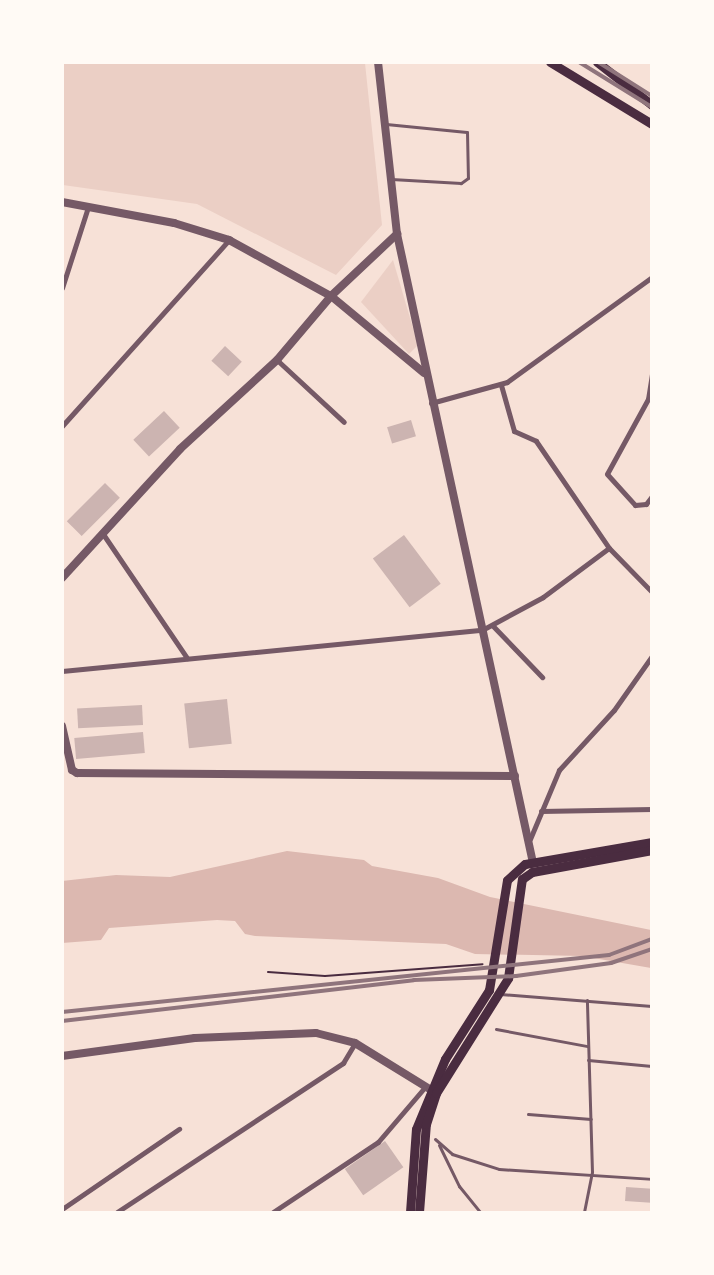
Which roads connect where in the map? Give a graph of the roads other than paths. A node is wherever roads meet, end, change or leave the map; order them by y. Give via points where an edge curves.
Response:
1 (378, 62) edge
2 (550, 62) edge
3 (597, 62) edge
4 (652, 105) edge
5 (385, 124) junction
6 (652, 124) edge
7 (391, 179) junction
8 (62, 202) edge
9 (88, 207) junction
10 (397, 234) junction
11 (229, 240) junction
12 (652, 277) edge
13 (62, 288) edge
14 (332, 296) junction
15 (277, 360) junction
16 (424, 372) junction
17 (652, 374) edge
18 (501, 385) junction
19 (430, 403) junction
20 (344, 422) dead end
21 (62, 426) edge
22 (652, 496) edge
23 (103, 534) junction
24 (609, 548) junction
25 (62, 578) edge
26 (652, 592) edge
27 (493, 626) junction
28 (482, 630) junction
29 (652, 656) edge
30 (187, 658) junction
31 (62, 671) edge
32 (542, 677) dead end
33 (62, 726) edge
34 (515, 776) junction
35 (652, 809) edge
36 (541, 811) junction
37 (530, 839) junction
38 (652, 842) edge
39 (652, 850) edge
40 (533, 863) junction
41 (498, 993) junction
42 (587, 1000) junction
43 (652, 1006) edge
44 (496, 1029) dead end
45 (459, 1036) junction
46 (468, 1039) junction
47 (355, 1042) junction
48 (588, 1046) junction
49 (62, 1056) edge
50 (588, 1060) junction
51 (652, 1066) edge
52 (430, 1090) junction
53 (528, 1114) dead end
54 (591, 1119) junction
55 (178, 1129) dead end
56 (435, 1139) dead end
57 (439, 1145) junction
58 (592, 1172) junction
59 (652, 1179) edge
60 (62, 1209) edge
61 (117, 1212) edge
62 (273, 1212) edge
63 (410, 1212) edge
64 (419, 1212) edge
65 (480, 1212) edge
66 (584, 1212) edge

1 - 5 street
2 - 6 main road
3 - 4 main road
5 - 7 street
5 - 7 lane via 467,132 468,178 461,182
7 - 10 street
8 - 9 street
9 - 11 street via 194,227
9 - 13 street
10 - 14 street
10 - 16 street
11 - 14 street
11 - 21 street
12 - 18 street
14 - 15 street
14 - 16 street
15 - 20 street
15 - 23 street via 180,450
16 - 19 street
17 - 22 street via 648,399 608,474 635,505 646,504
18 - 19 street
18 - 24 street via 514,431 536,441
19 - 28 street
23 - 25 street
23 - 30 street
24 - 26 street
24 - 27 street
27 - 28 street
27 - 32 street
28 - 30 street
28 - 34 street
29 - 36 street via 614,710 559,770
30 - 31 street
33 - 34 street via 72,770 77,773
34 - 37 street
35 - 36 street
36 - 37 street
37 - 40 street
38 - 40 main road
39 - 41 main road via 532,872 522,879 517,891 511,962
40 - 45 main road via 518,868 504,887 496,961 489,990
41 - 42 lane
41 - 46 main road
42 - 43 lane
42 - 48 lane
44 - 48 lane
45 - 46 main road
45 - 52 main road
46 - 52 main road
47 - 49 street via 287,1031
47 - 52 street
47 - 61 street via 343,1064
48 - 50 lane
50 - 51 lane
50 - 54 lane
52 - 62 street via 378,1142
52 - 63 main road via 416,1129
52 - 64 main road
53 - 54 lane
54 - 58 lane
55 - 60 street
56 - 57 lane
57 - 58 lane via 467,1160 499,1169
57 - 65 lane via 459,1186
58 - 59 lane
58 - 66 lane

